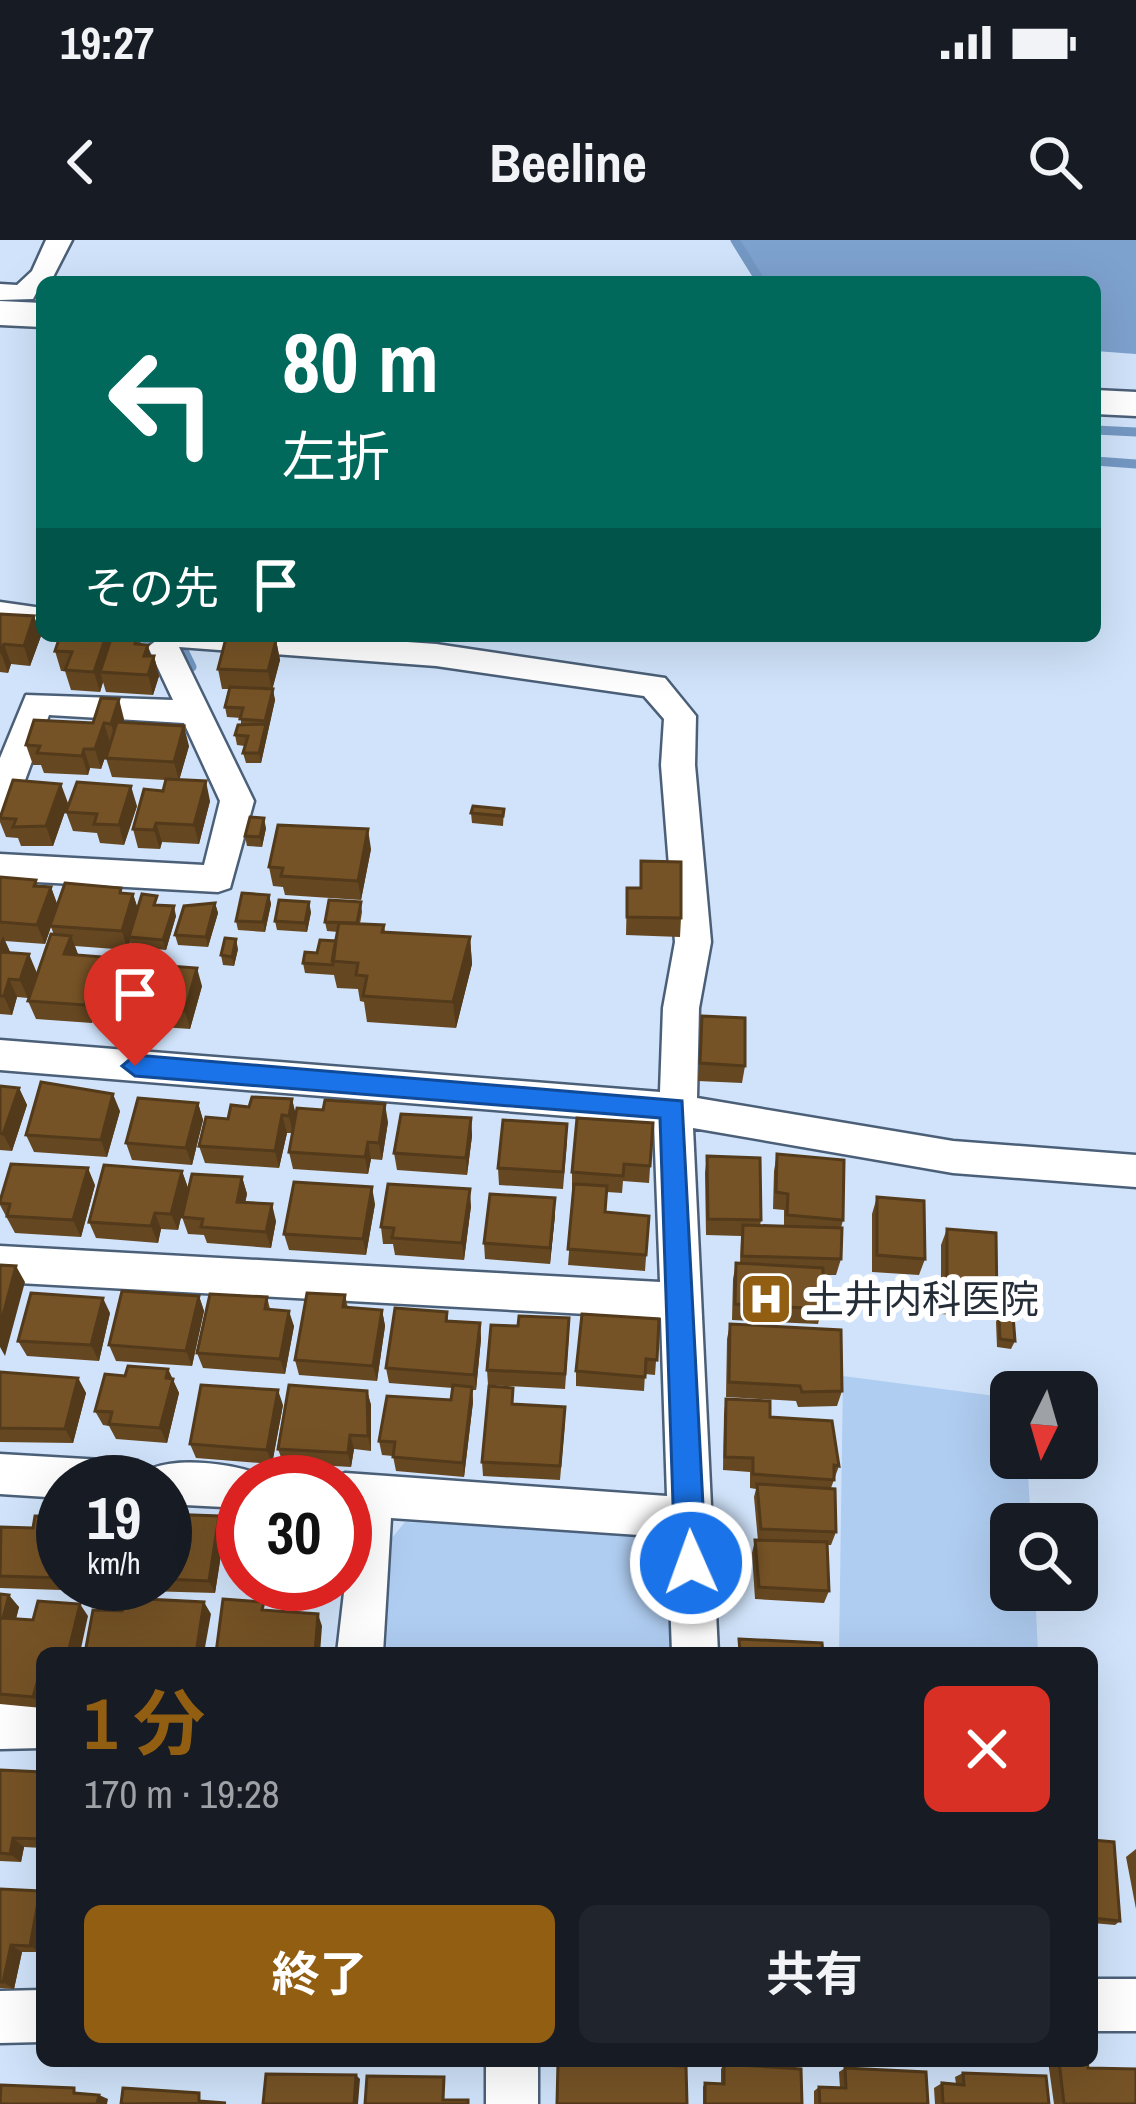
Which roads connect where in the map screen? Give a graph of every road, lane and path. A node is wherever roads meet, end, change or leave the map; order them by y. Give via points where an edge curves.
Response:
1 (59, 240) edge
2 (41, 276) edge
3 (36, 281) edge
4 (0, 292) edge
5 (0, 313) edge
6 (36, 315) edge
7 (0, 342) edge
8 (36, 344) edge
9 (1101, 370) edge
10 (1136, 372) edge
11 (1101, 402) edge
12 (1136, 404) edge
13 (0, 612) edge
14 (36, 617) edge
15 (171, 642) edge
16 (195, 713) junction
17 (0, 802) edge
18 (0, 867) edge
19 (0, 1055) edge
20 (676, 1109) junction
21 (1136, 1171) edge
22 (0, 1264) edge
23 (681, 1301) junction
24 (0, 1474) edge
25 (36, 1476) edge
26 (372, 1496) edge
27 (688, 1517) junction
28 (359, 1611) edge
29 (360, 1647) edge
30 (695, 1647) edge
31 (36, 1724) edge
32 (0, 1725) edge
33 (1136, 2005) edge
34 (1098, 2006) edge
35 (36, 2016) edge
36 (0, 2017) edge
37 (512, 2067) edge
38 (512, 2104) edge

1 - 2 street
3 - 4 street via 24,293
5 - 6 street
7 - 8 street
9 - 10 street
11 - 12 street
13 - 14 street
15 - 16 street
15 - 20 street via 436,655 654,686 680,716 693,942
16 - 17 street via 38,704
16 - 18 street via 236,801 218,879
19 - 20 street
20 - 21 street via 953,1157
20 - 23 street
22 - 23 street
23 - 27 street
24 - 25 street
26 - 27 street
27 - 30 street
28 - 29 street
31 - 32 street
33 - 34 street
35 - 36 street
37 - 38 street

